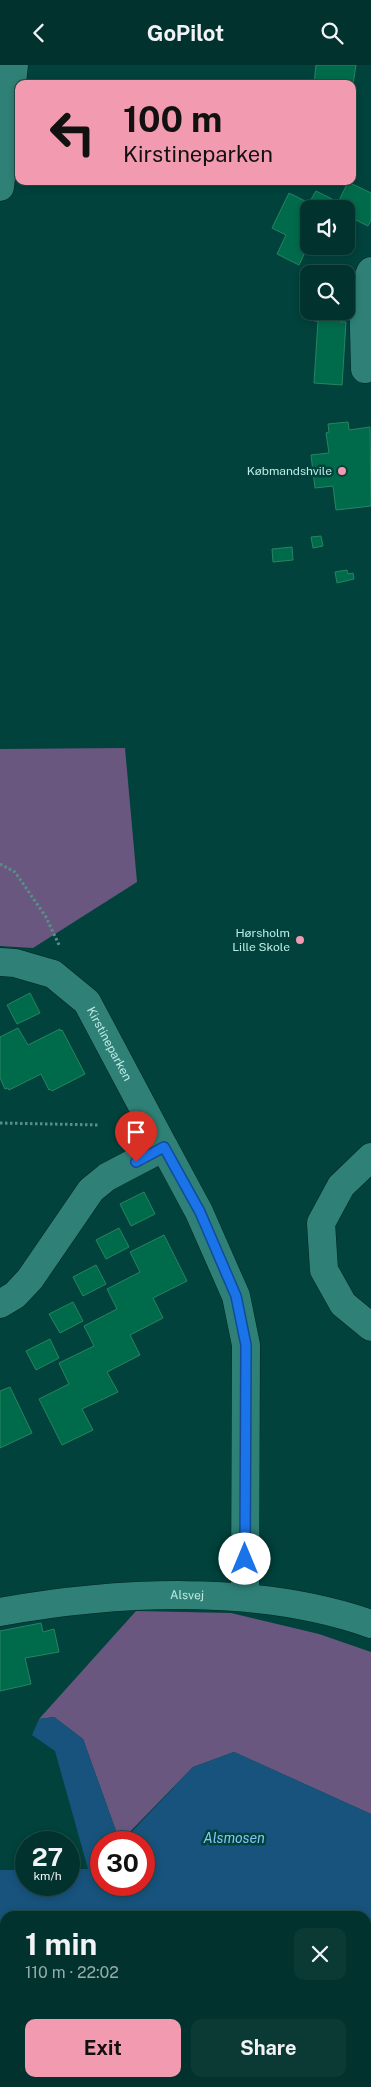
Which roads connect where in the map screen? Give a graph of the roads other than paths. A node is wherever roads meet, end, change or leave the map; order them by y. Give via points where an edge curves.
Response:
1 (14, 65) edge
2 (0, 187) edge
3 (371, 271) edge
4 (365, 369) dead end
5 (0, 962) edge
6 (164, 1147) junction
7 (371, 1157) edge
8 (0, 1305) edge
9 (371, 1327) edge
10 (245, 1597) junction
11 (0, 1612) edge
12 (371, 1624) edge

1 - 2 street
3 - 4 street via 363,289
5 - 6 street, Kirstineparken via 16,963 52,974 86,1002
6 - 8 street via 107,1177 92,1191 30,1279
6 - 10 street, Kirstineparken via 200,1212 236,1296 246,1345
7 - 9 street via 341,1186 321,1223 324,1270 343,1303
10 - 11 street, Alsvej via 133,1595
10 - 12 street, Alsvej via 318,1610

